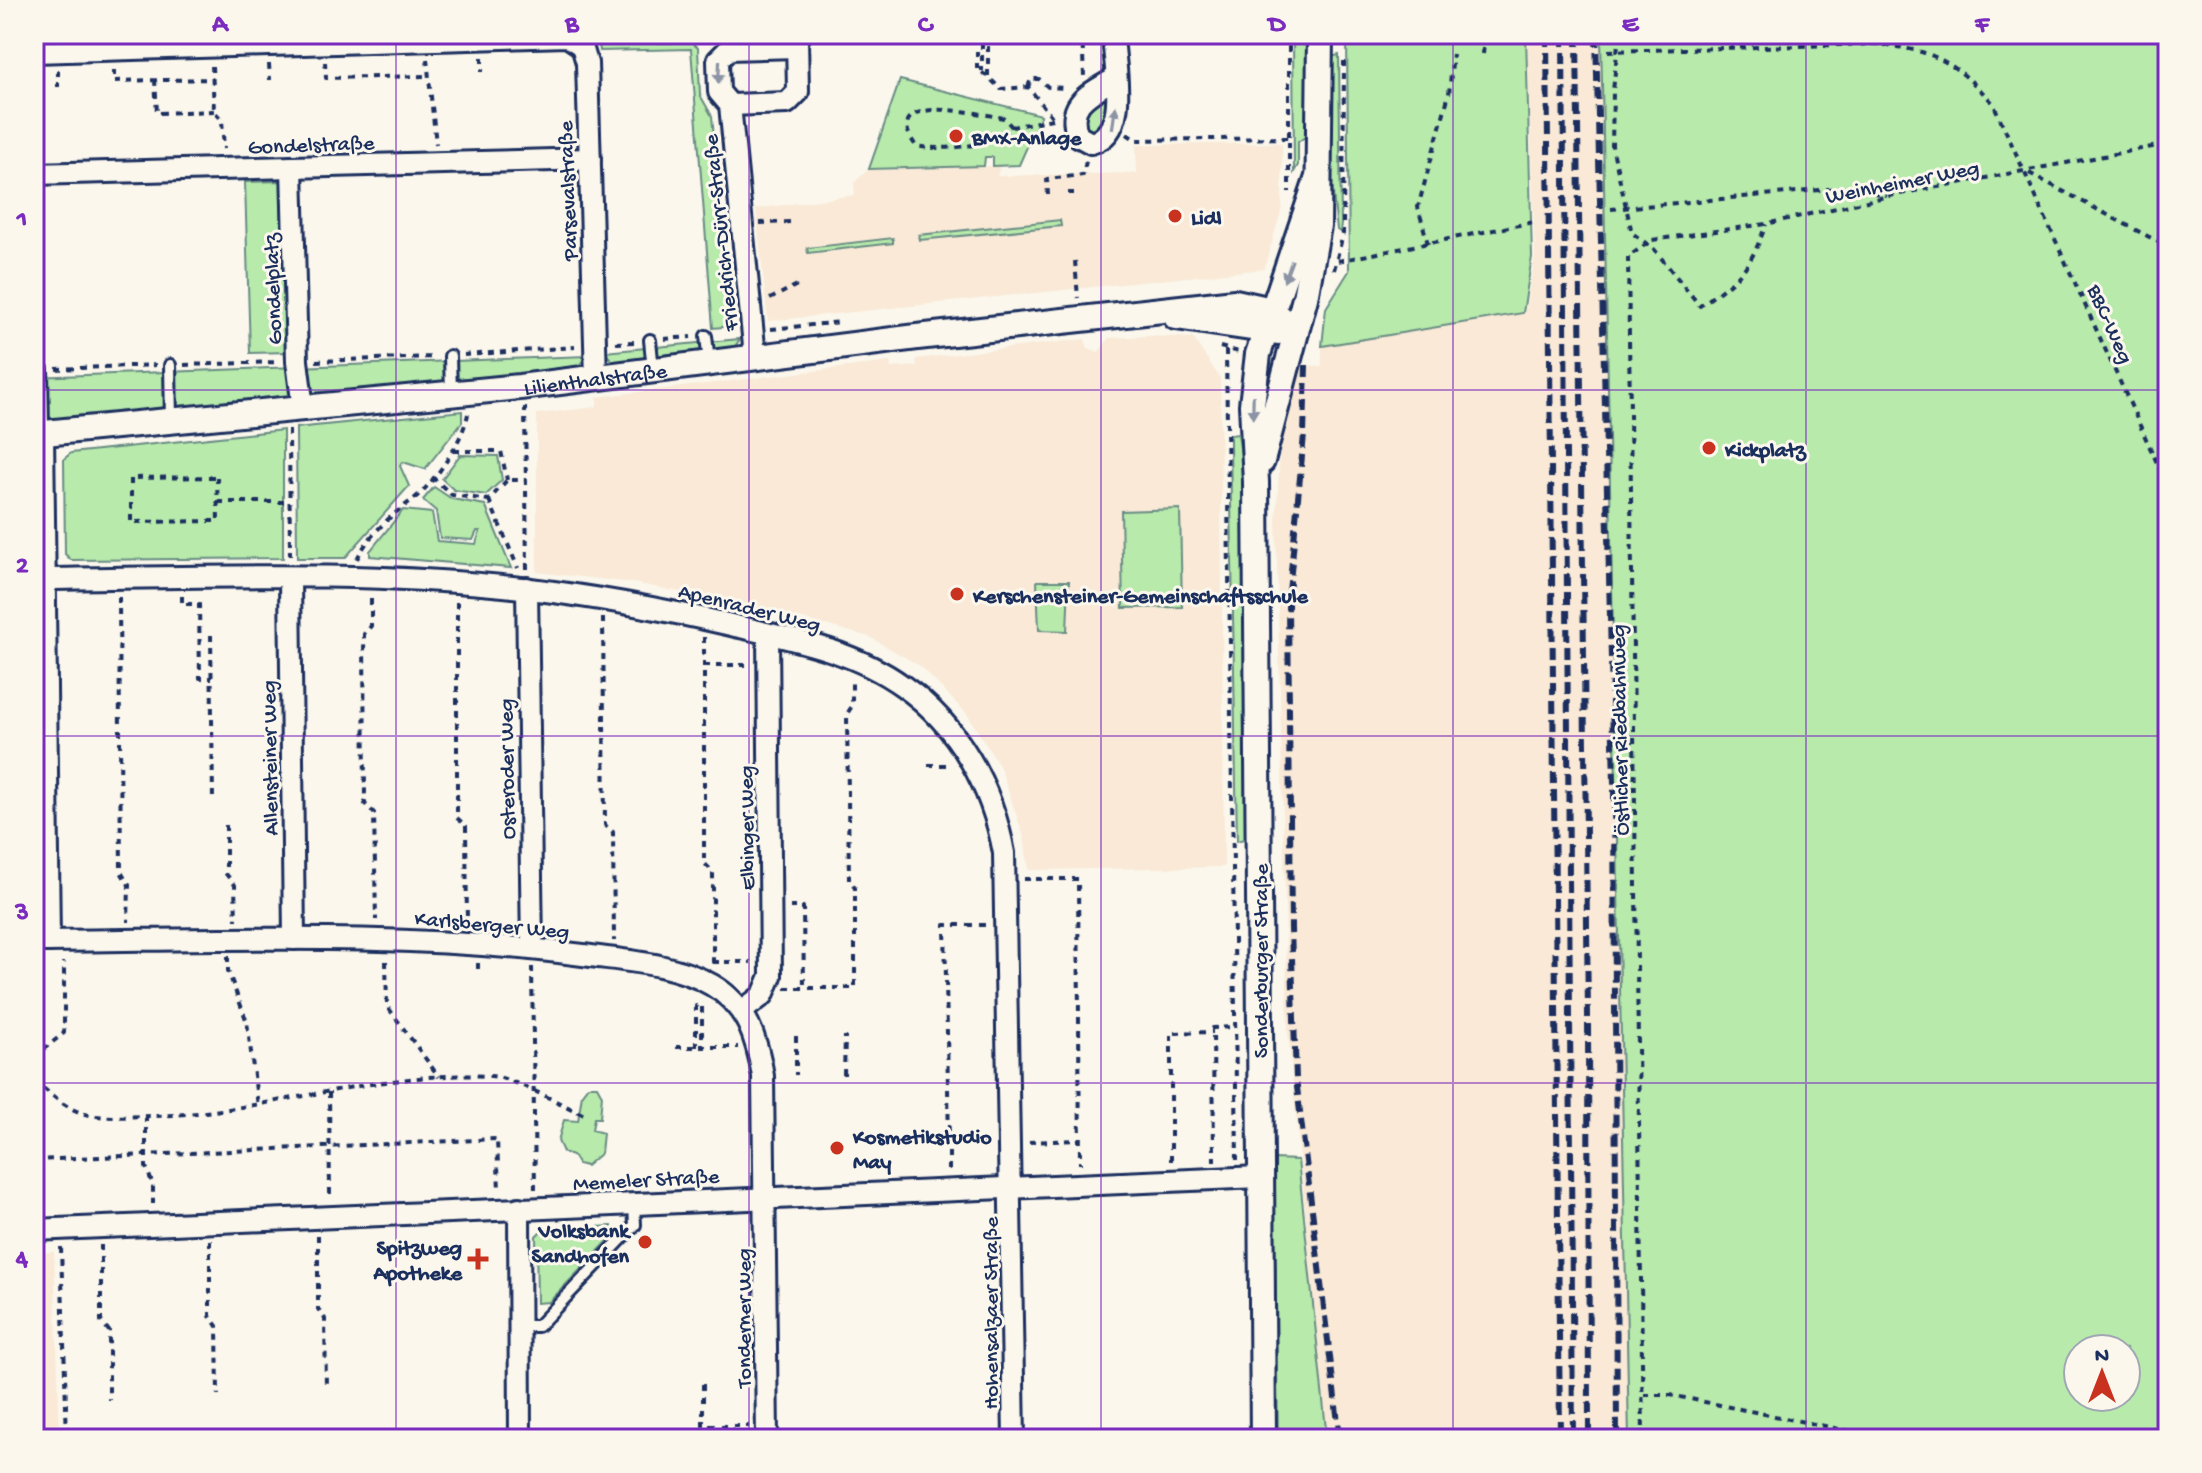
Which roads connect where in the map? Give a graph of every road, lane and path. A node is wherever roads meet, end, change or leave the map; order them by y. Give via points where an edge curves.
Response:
1 (988, 34) edge
2 (1082, 34) edge
3 (1164, 34) edge
4 (1289, 34) edge
5 (1320, 34) edge
6 (1485, 34) edge
7 (1619, 34) edge
8 (545, 36) edge
9 (698, 36) edge
10 (719, 37) dead end
11 (1113, 37) edge
12 (1143, 37) edge
13 (264, 40) edge
14 (426, 41) junction
15 (982, 43) dead end
16 (324, 44) junction
17 (797, 45) edge
18 (582, 46) junction
19 (212, 47) junction
20 (1344, 49) dead end
21 (113, 50) junction
22 (977, 51) dead end
23 (1608, 51) dead end
24 (1619, 51) junction
25 (34, 52) edge
26 (1453, 54) dead end
27 (1483, 54) dead end
28 (982, 71) junction
29 (428, 76) junction
30 (988, 77) junction
31 (213, 79) junction
32 (1114, 79) junction
33 (155, 80) junction
34 (1028, 87) junction
35 (1087, 94) junction
36 (730, 105) junction
37 (214, 111) junction
38 (1012, 127) junction
39 (1115, 127) junction
40 (1289, 138) junction
41 (1091, 143) junction
42 (2168, 144) edge
43 (590, 159) junction
44 (437, 163) junction
45 (292, 167) junction
46 (225, 169) junction
47 (2027, 172) junction
48 (34, 174) edge
49 (1318, 177) junction
50 (1068, 193) dead end
51 (1080, 193) dead end
52 (1289, 194) dead end
53 (1048, 195) dead end
54 (1889, 196) junction
55 (1629, 206) junction
56 (1611, 209) dead end
57 (794, 222) dead end
58 (1534, 222) dead end
59 (742, 224) junction
60 (1766, 224) junction
61 (1642, 243) junction
62 (1428, 244) junction
63 (2168, 247) edge
64 (1075, 261) dead end
65 (801, 283) dead end
66 (1078, 298) dead end
67 (750, 309) junction
68 (1268, 321) junction
69 (1296, 332) junction
70 (706, 336) dead end
71 (650, 340) dead end
72 (1239, 352) dead end
73 (450, 356) dead end
74 (755, 356) junction
75 (709, 362) junction
76 (170, 365) dead end
77 (42, 369) dead end
78 (653, 370) junction
79 (596, 378) junction
80 (460, 399) junction
81 (523, 400) dead end
82 (296, 416) junction
83 (171, 422) junction
84 (38, 434) edge
85 (454, 451) junction
86 (432, 477) junction
87 (507, 480) junction
88 (526, 480) junction
89 (1256, 482) junction
90 (2168, 487) edge
91 (489, 500) junction
92 (218, 502) junction
93 (289, 502) junction
94 (119, 578) junction
95 (182, 578) junction
96 (290, 578) junction
97 (364, 578) junction
98 (45, 579) junction
99 (457, 584) junction
100 (527, 588) junction
101 (603, 598) junction
102 (704, 619) junction
103 (768, 634) junction
104 (211, 635) dead end
105 (853, 659) junction
106 (704, 665) junction
107 (767, 665) junction
108 (212, 678) junction
109 (213, 800) dead end
110 (226, 825) dead end
111 (1007, 879) junction
112 (770, 907) junction
113 (1008, 924) junction
114 (294, 939) junction
115 (381, 939) junction
116 (232, 940) junction
117 (49, 941) edge
118 (127, 941) junction
119 (467, 943) junction
120 (532, 949) junction
121 (614, 960) junction
122 (713, 962) junction
123 (770, 963) junction
124 (714, 985) junction
125 (768, 987) junction
126 (804, 988) junction
127 (742, 1011) junction
128 (1233, 1027) junction
129 (1213, 1032) junction
130 (796, 1036) dead end
131 (845, 1036) dead end
132 (676, 1047) dead end
133 (699, 1047) junction
134 (758, 1047) junction
135 (34, 1057) edge
136 (796, 1075) dead end
137 (844, 1075) dead end
138 (439, 1077) junction
139 (34, 1081) edge
140 (329, 1092) junction
141 (534, 1094) junction
142 (258, 1106) junction
143 (146, 1116) junction
144 (587, 1116) dead end
145 (1080, 1140) junction
146 (1011, 1142) junction
147 (949, 1143) junction
148 (331, 1145) junction
149 (146, 1154) junction
150 (34, 1160) edge
151 (1250, 1177) junction
152 (1214, 1178) junction
153 (1171, 1180) junction
154 (1080, 1183) junction
155 (1012, 1186) junction
156 (949, 1189) junction
157 (766, 1197) junction
158 (634, 1203) junction
159 (518, 1208) junction
160 (324, 1217) junction
161 (210, 1222) junction
162 (153, 1225) junction
163 (101, 1227) junction
164 (60, 1229) junction
165 (34, 1230) edge
166 (519, 1326) junction
167 (703, 1384) dead end
168 (326, 1388) dead end
169 (218, 1395) dead end
170 (1644, 1395) junction
171 (109, 1400) dead end
172 (703, 1426) junction
173 (767, 1432) edge
174 (67, 1439) edge
175 (520, 1439) edge
176 (703, 1439) edge
177 (1014, 1439) edge
178 (1263, 1439) edge
179 (1643, 1439) edge
180 (1889, 1439) edge

1 - 30 path
2 - 35 path
3 - 12 path via 1158,40
4 - 40 path
5 - 49 street, Sonderburger Straße
6 - 27 path
7 - 24 path
8 - 14 street
8 - 18 street via 567,36
9 - 10 path
9 - 18 path via 601,40
11 - 12 path
11 - 32 street
13 - 16 street
13 - 19 street
14 - 16 street
14 - 29 path
15 - 28 path
16 - 29 path via 326,78
17 - 36 street, Friedrich-Dürr-Straße via 798,92 787,103
17 -> 36 street, Friedrich-Dürr-Straße via 729,49 718,60 719,92
18 - 43 street, Parsevalstraße
19 - 21 street
19 - 31 path
20 - 62 path via 1344,217 1338,261
21 - 25 street
21 - 33 path via 114,81
22 - 28 path via 977,69
23 - 24 path, BBC-Weg
24 - 47 path, BBC-Weg via 1876,44 1917,49 1958,67 1993,103
24 - 55 path via 1612,146
26 - 62 path via 1449,94 1418,207
28 - 30 path
29 - 44 path
30 - 34 path via 1001,89
31 - 33 path
31 - 37 path
32 - 35 street
39 -> 32 street
33 - 37 path via 157,113
34 - 35 path via 1031,79 1039,79 1048,87
34 - 38 path via 1053,118
35 - 41 street via 1074,108 1072,121 1078,136
36 - 59 street, Friedrich-Dürr-Straße
37 - 46 path via 222,120
38 - 38 path via 1004,118 931,108 914,114 908,136 916,146 932,150 998,140
39 - 40 path via 1136,140
39 - 41 street via 1105,140
40 - 52 path
41 - 53 path via 1083,178 1047,179
42 - 47 path, Weinheimer Weg
43 - 44 street, Gondelstraße
43 - 79 street, Parsevalstraße
44 - 45 street, Gondelstraße
45 - 46 street, Gondelstraße
45 - 82 street, Gondelplatz
46 - 48 street, Gondelstraße
47 - 54 path, Weinheimer Weg
47 - 63 path
47 - 90 path, BBC-Weg
49 -> 68 street, Sonderburger Straße
49 - 69 street, Sonderburger Straße via 1312,266
50 - 51 path
54 - 55 path via 1852,187
54 - 60 path, Weinheimer Weg
55 - 56 path
55 - 61 path via 1632,233
57 - 59 path
58 - 62 path
59 - 67 street, Friedrich-Dürr-Straße
60 - 61 path, Weinheimer Weg
60 - 61 path via 1743,275 1700,306 1654,249
61 - 170 path, Östlicher Riedbahnweg via 1628,257
64 - 66 path
65 - 67 path
67 - 74 street, Friedrich-Dürr-Straße
68 - 69 street, Lilienthalstraße
68 - 74 street, Lilienthalstraße via 1154,314
68 -> 89 street, Sonderburger Straße via 1252,405
69 - 89 street, Sonderburger Straße
70 - 75 lane
71 - 78 lane
72 - 128 path via 1226,350
73 - 80 lane
74 - 75 street, Lilienthalstraße
75 - 78 street, Lilienthalstraße
76 - 83 lane
77 - 84 lane
78 - 79 street, Lilienthalstraße
79 - 80 street, Lilienthalstraße
80 - 82 street, Lilienthalstraße
80 - 85 path via 466,422
81 - 88 path
82 - 83 street, Lilienthalstraße
82 - 93 path
83 - 84 street, Lilienthalstraße
84 - 98 street
85 - 86 path
85 - 87 path via 501,451
86 - 91 path via 452,495
86 - 97 path via 357,558
87 - 88 path
87 - 91 path
88 - 100 path
89 - 151 street, Sonderburger Straße
91 - 100 path
92 - 92 path via 217,477 131,478 131,522 218,521
92 - 93 path
93 - 96 path
94 - 95 street, Apenrader Weg
94 - 98 street, Apenrader Weg
94 - 118 path via 121,872 129,885
95 - 96 street, Apenrader Weg
95 - 108 path via 182,604 199,604 200,678
96 - 97 street, Apenrader Weg
96 - 114 street, Allensteiner Weg
97 - 99 street, Apenrader Weg
97 - 115 path via 371,626 364,634 365,804 374,813
98 - 117 street
99 - 100 street, Apenrader Weg
99 - 119 path via 457,818 466,826
100 - 101 street, Apenrader Weg
100 - 120 street, Osteroder Weg
101 - 102 street, Apenrader Weg
101 - 121 path via 605,825 613,832
102 - 103 street, Apenrader Weg
102 - 106 path
103 - 105 street, Apenrader Weg
103 - 107 street, Elbinger Weg
104 - 108 path
105 - 111 street, Apenrader Weg via 923,701 960,743 995,815
105 - 126 path via 847,729 855,988
106 - 107 path
106 - 122 path via 704,863 713,872
107 - 112 street, Elbinger Weg
108 - 109 path
110 - 116 path via 226,874 235,885
111 - 113 street, Apenrader Weg
111 - 145 path via 1078,879
112 - 123 street, Elbinger Weg
112 - 126 path via 803,907
113 - 146 street, Apenrader Weg
113 - 147 path via 945,925
114 - 115 street, Karlsberger Weg
114 - 116 street, Karlsberger Weg
115 - 119 street, Karlsberger Weg
115 - 138 path via 387,1006
116 - 118 street, Karlsberger Weg
116 - 142 path via 228,971 247,1022
117 - 118 street, Karlsberger Weg
117 - 135 path via 64,1033
119 - 120 street, Karlsberger Weg
120 - 121 street, Karlsberger Weg
120 - 141 path
121 - 124 street, Karlsberger Weg via 677,969
122 - 123 path
122 - 124 path
123 - 125 street, Elbinger Weg
124 - 127 street, Karlsberger Weg
125 - 126 path
125 - 127 street
127 - 134 street, Karlsberger Weg
128 - 129 path
128 - 151 path via 1234,1149
129 - 152 path
129 - 153 path via 1171,1033
130 - 136 path
131 - 137 path
132 - 133 path
133 - 133 path via 702,1006 696,1006
133 - 134 path
134 - 157 street, Karlsberger Weg
138 - 140 path
138 - 141 path via 496,1076
139 - 143 path via 88,1115
140 - 142 path
140 - 148 path
141 - 144 path
141 - 159 path
142 - 143 path
143 - 149 path
145 - 146 path
145 - 154 path
146 - 147 path
146 - 155 street, Apenrader Weg
147 - 156 path
148 - 149 path
148 - 159 path via 497,1139
148 - 160 path
149 - 150 path
149 - 162 path
151 - 152 street, Memeler Straße
151 - 178 street, Sonderburger Straße
152 - 153 street, Memeler Straße
153 - 154 street, Memeler Straße
154 - 155 street, Memeler Straße
155 - 156 street, Memeler Straße
155 - 177 street, Hohensalzaer Straße
156 - 157 street, Memeler Straße
157 - 158 street, Memeler Straße
157 - 173 street, Tonderner Weg
158 - 159 street, Memeler Straße
158 - 166 lane via 635,1225 538,1326
159 - 160 street, Memeler Straße
159 - 166 street
160 - 161 street, Memeler Straße
160 - 168 path via 318,1309 325,1319
161 - 162 street, Memeler Straße
161 - 169 path via 210,1316 217,1326
162 - 163 street, Memeler Straße
163 - 164 street, Memeler Straße
163 - 171 path via 101,1321 109,1331
164 - 165 street, Memeler Straße
164 - 174 path
166 - 175 street
167 - 172 path
170 - 179 path, Östlicher Riedbahnweg
170 - 180 path via 1670,1395
172 - 173 path
172 - 176 path

